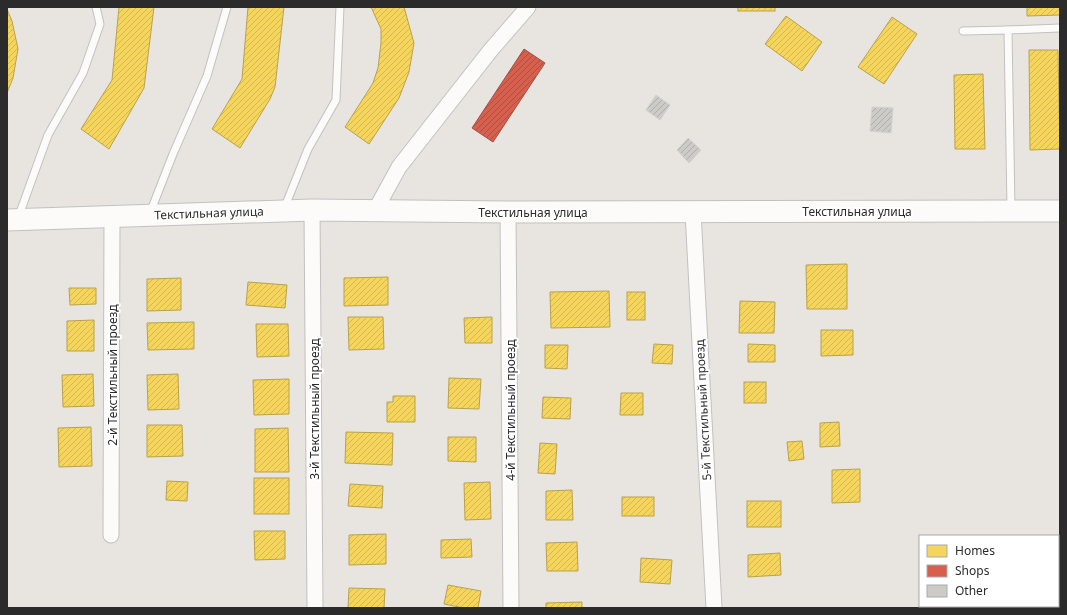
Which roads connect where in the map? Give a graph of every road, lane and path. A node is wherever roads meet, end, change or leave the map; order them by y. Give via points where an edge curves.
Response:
1 (96, 7) edge
2 (228, 7) edge
3 (340, 7) edge
4 (528, 7) edge
5 (1060, 28) edge
6 (1008, 30) junction
7 (963, 31) dead end
8 (376, 209) junction
9 (312, 210) junction
10 (283, 211) junction
11 (1011, 211) junction
12 (1060, 211) edge
13 (508, 212) junction
14 (693, 212) junction
15 (149, 215) junction
16 (112, 216) junction
17 (12, 220) edge
18 (111, 535) dead end
19 (315, 608) edge
20 (511, 608) edge
21 (714, 608) edge

1 - 17 lane via 100,24 82,73 48,135
2 - 15 lane via 207,76
3 - 10 lane via 336,100 308,149
4 - 8 street via 399,167
5 - 6 lane
6 - 7 lane
6 - 11 lane
8 - 9 main road, Текстильная улица
8 - 13 main road, Текстильная улица
9 - 10 main road, Текстильная улица
9 - 19 street, 3-й Текстильный проезд
10 - 15 main road, Текстильная улица
11 - 12 main road, Текстильная улица
11 - 14 main road, Текстильная улица
13 - 14 main road, Текстильная улица
13 - 20 street, 4-й Текстильный проезд
14 - 21 street, 5-й Текстильный проезд
15 - 16 main road, Текстильная улица
16 - 17 main road, Текстильная улица
16 - 18 street, 2-й Текстильный проезд

